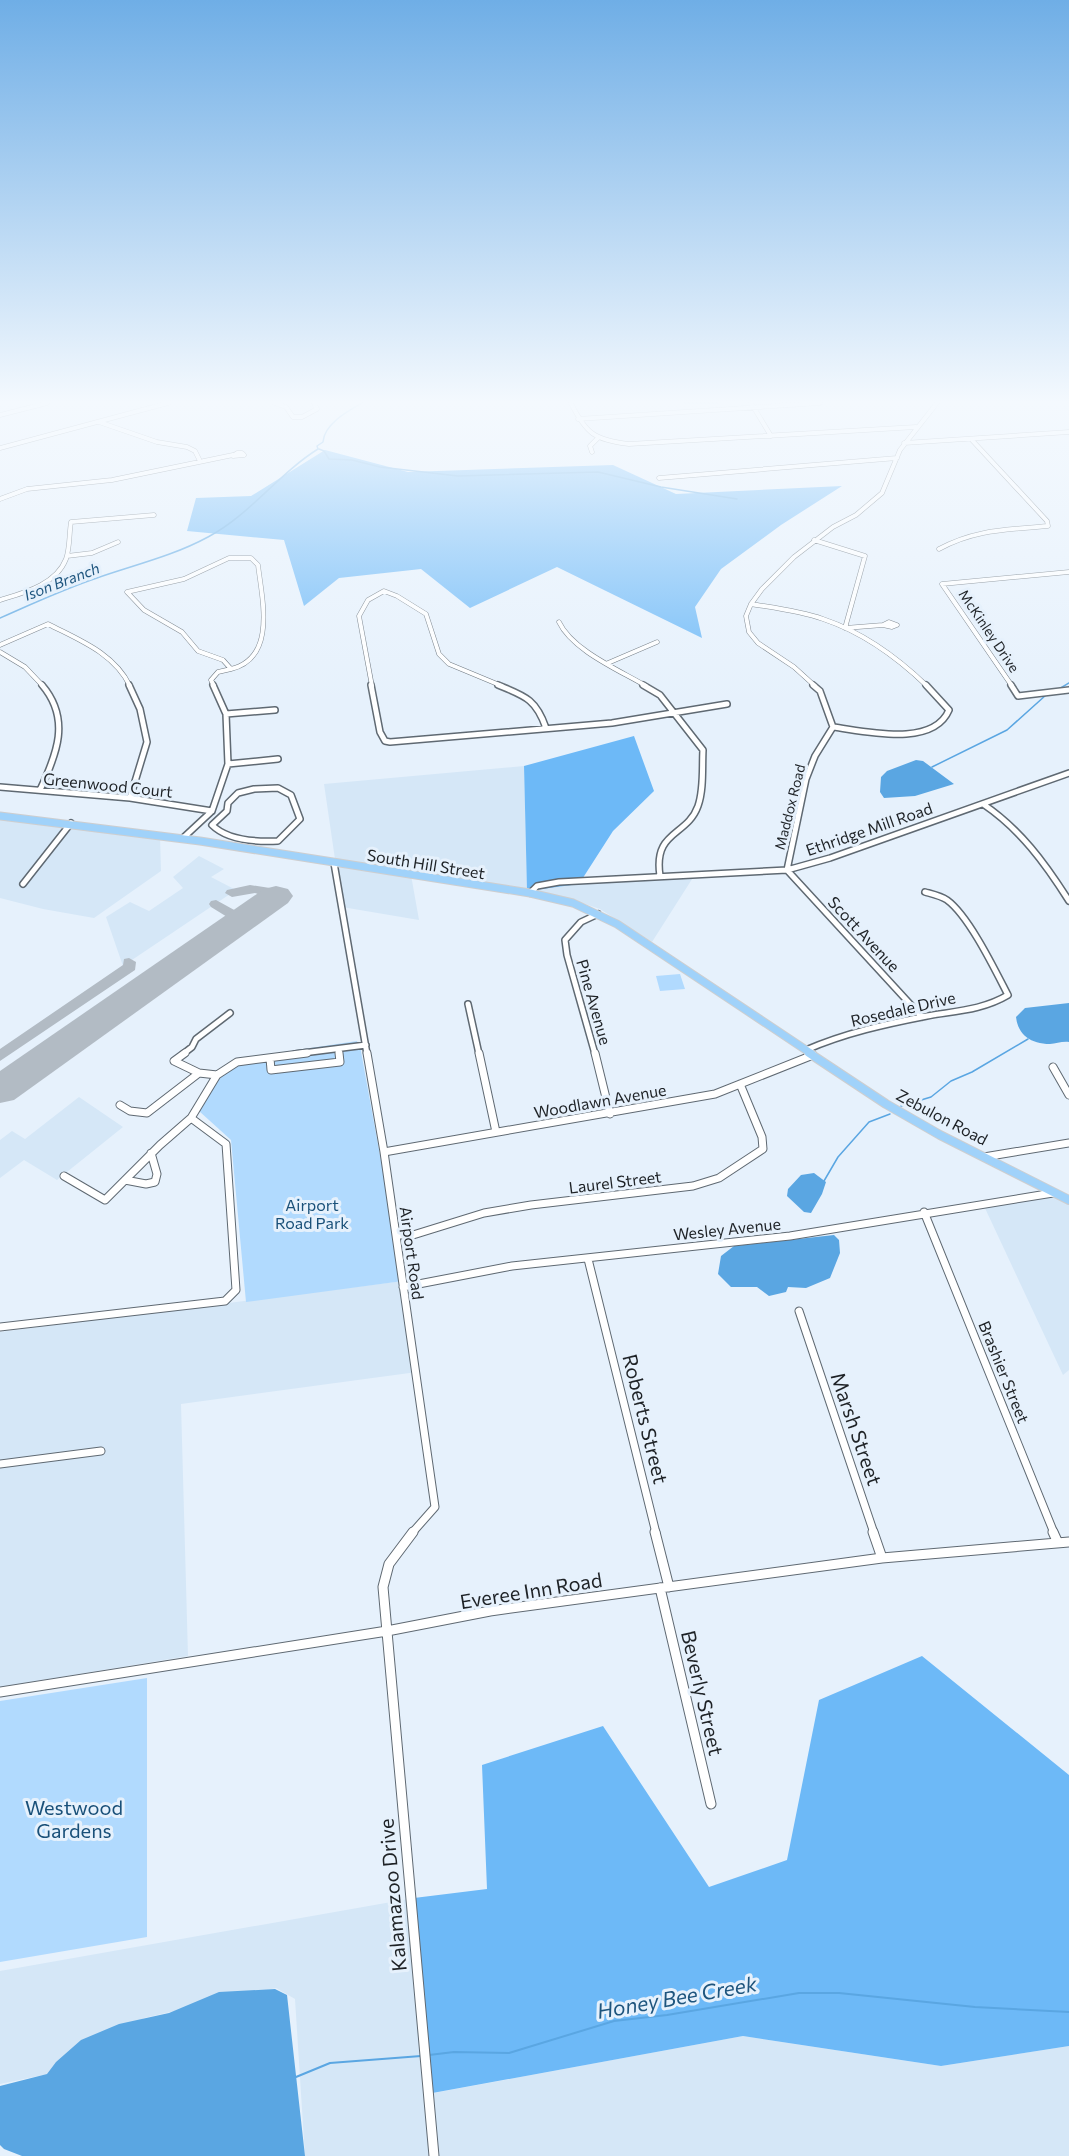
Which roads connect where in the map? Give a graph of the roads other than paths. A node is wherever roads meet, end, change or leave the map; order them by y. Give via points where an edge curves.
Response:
1 (871, 504) edge
2 (1031, 504) edge
3 (154, 515) dead end
4 (814, 540) junction
5 (118, 542) dead end
6 (939, 549) dead end
7 (67, 556) junction
8 (1069, 572) edge
9 (0, 600) edge
10 (751, 604) junction
11 (559, 622) dead end
12 (883, 625) dead end
13 (845, 628) junction
14 (657, 642) dead end
15 (0, 645) edge
16 (0, 652) edge
17 (608, 663) junction
18 (231, 669) junction
19 (1069, 690) edge
20 (727, 704) dead end
21 (275, 710) dead end
22 (676, 713) junction
23 (226, 714) junction
24 (833, 727) junction
25 (546, 728) junction
26 (278, 759) dead end
27 (228, 764) junction
28 (1069, 773) edge
29 (0, 787) edge
30 (40, 790) junction
31 (130, 798) junction
32 (983, 804) junction
33 (212, 811) junction
34 (0, 816) edge
35 (72, 823) junction
36 (183, 838) junction
37 (265, 842) junction
38 (258, 851) junction
39 (334, 863) junction
40 (787, 870) junction
41 (660, 876) junction
42 (23, 884) dead end
43 (925, 892) dead end
44 (530, 893) junction
45 (1069, 901) edge
46 (598, 914) junction
47 (468, 1004) dead end
48 (230, 1013) dead end
49 (922, 1017) junction
50 (366, 1045) junction
51 (339, 1049) junction
52 (810, 1053) junction
53 (270, 1058) junction
54 (1053, 1067) dead end
55 (199, 1073) junction
56 (218, 1075) junction
57 (740, 1084) junction
58 (1069, 1095) edge
59 (120, 1105) dead end
60 (610, 1114) junction
61 (191, 1118) junction
62 (496, 1132) junction
63 (1069, 1143) edge
64 (384, 1152) junction
65 (151, 1153) junction
66 (984, 1156) junction
67 (64, 1176) dead end
68 (124, 1180) junction
69 (1054, 1192) junction
70 (1069, 1200) edge
71 (924, 1212) junction
72 (397, 1235) junction
73 (588, 1258) junction
74 (403, 1287) junction
75 (798, 1311) dead end
76 (0, 1328) edge
77 (101, 1451) dead end
78 (0, 1464) edge
79 (1069, 1542) edge
80 (1058, 1543) junction
81 (882, 1558) junction
82 (664, 1587) junction
83 (387, 1631) junction
84 (0, 1692) edge
85 (711, 1804) dead end
86 (434, 2156) edge

1 - 4 street
2 - 6 street via 1048,526 977,533
3 - 7 street via 71,522
4 - 10 street
4 - 13 street via 865,556
5 - 7 street via 92,553
7 - 9 street via 53,576
8 - 19 street, McKinley Drive via 942,584 1018,696
10 - 13 street via 830,621
10 - 24 street via 746,616 749,632 820,691
11 - 17 street via 568,638
12 - 13 street
13 - 24 street via 906,669 949,710 944,722 930,730 896,733
14 - 17 street
15 - 31 street via 48,624 97,649 123,672 140,709 147,742
16 - 30 street via 34,675 57,712 59,741
17 - 22 street via 652,689
18 - 18 street via 253,660 260,645 263,625 256,561 238,556 184,579 127,594 144,610 182,632 198,651 223,660
18 - 23 street via 216,673 212,680
20 - 22 street
21 - 23 street
22 - 25 street
22 - 41 street via 703,750 701,796 693,816 664,843 658,862
23 - 27 street
24 - 40 street, Maddox Road via 806,779
25 - 25 street via 385,741 380,732 359,616 361,609 384,591 422,610 429,618 443,659 522,695 540,710
26 - 27 street
27 - 33 street
28 - 32 street, Ethridge Mill Road
29 - 30 street, Greenwood Court
30 - 31 street, Greenwood Court
31 - 33 street, Greenwood Court
32 - 40 street, Ethridge Mill Road
32 - 45 street via 1019,832 1041,857
33 - 36 street
34 - 35 main road, South Hill Street
35 - 36 main road, South Hill Street
35 - 42 street
36 - 38 main road, South Hill Street
37 - 37 street via 278,842 300,819 295,797 278,788 235,793 227,811 212,825 221,834
37 - 38 street
38 - 39 main road, South Hill Street
39 - 44 main road, South Hill Street
39 - 50 street, Airport Road
40 - 41 street, Ethridge Mill Road
40 - 49 street, Scott Avenue
41 - 44 street, Ethridge Mill Road via 559,882 537,886
43 - 49 street, Rosedale Drive via 948,901 959,914 1008,994 988,1005
44 - 46 main road, South Hill Street via 573,903
46 - 52 main road, South Hill Street
46 - 60 street, Pine Avenue via 581,922 566,940
47 - 62 street
48 - 55 street via 174,1061
49 - 52 street, Rosedale Drive via 822,1043
50 - 51 street
50 - 64 street, Airport Road
51 - 53 street
51 - 53 street via 340,1062 272,1070
52 - 57 street, Woodlawn Avenue
52 - 66 main road, Zebulon Road via 886,1104
53 - 56 street via 237,1062
54 - 58 street
55 - 56 street
55 - 59 street via 147,1113
56 - 61 street
57 - 60 street, Woodlawn Avenue via 715,1094
57 - 72 street, Laurel Street via 762,1137 763,1149 719,1178 693,1186 484,1213 413,1235
60 - 62 street, Woodlawn Avenue
61 - 65 street
61 - 76 street via 226,1144 236,1290 225,1301
62 - 64 street, Woodlawn Avenue
63 - 66 street
64 - 72 street, Airport Road
65 - 68 street
65 - 68 street via 157,1174 155,1182
66 - 69 main road, Zebulon Road
67 - 68 street via 105,1200
69 - 70 main road, Zebulon Road
69 - 71 street, Wesley Avenue
71 - 73 street, Wesley Avenue via 790,1236
71 - 80 street, Brashier Street
72 - 74 street, Airport Road
73 - 74 street, Wesley Avenue via 512,1266
73 - 82 street, Roberts Street
74 - 83 street, Airport Road via 435,1507 384,1575
75 - 81 street, Marsh Street
77 - 78 street
79 - 80 street, Everee Inn Road
80 - 81 street, Everee Inn Road
81 - 82 street, Everee Inn Road
82 - 83 street, Everee Inn Road via 490,1611
82 - 85 street, Beverly Street
83 - 84 street, Everee Inn Road
83 - 86 street, Kalamazoo Drive

